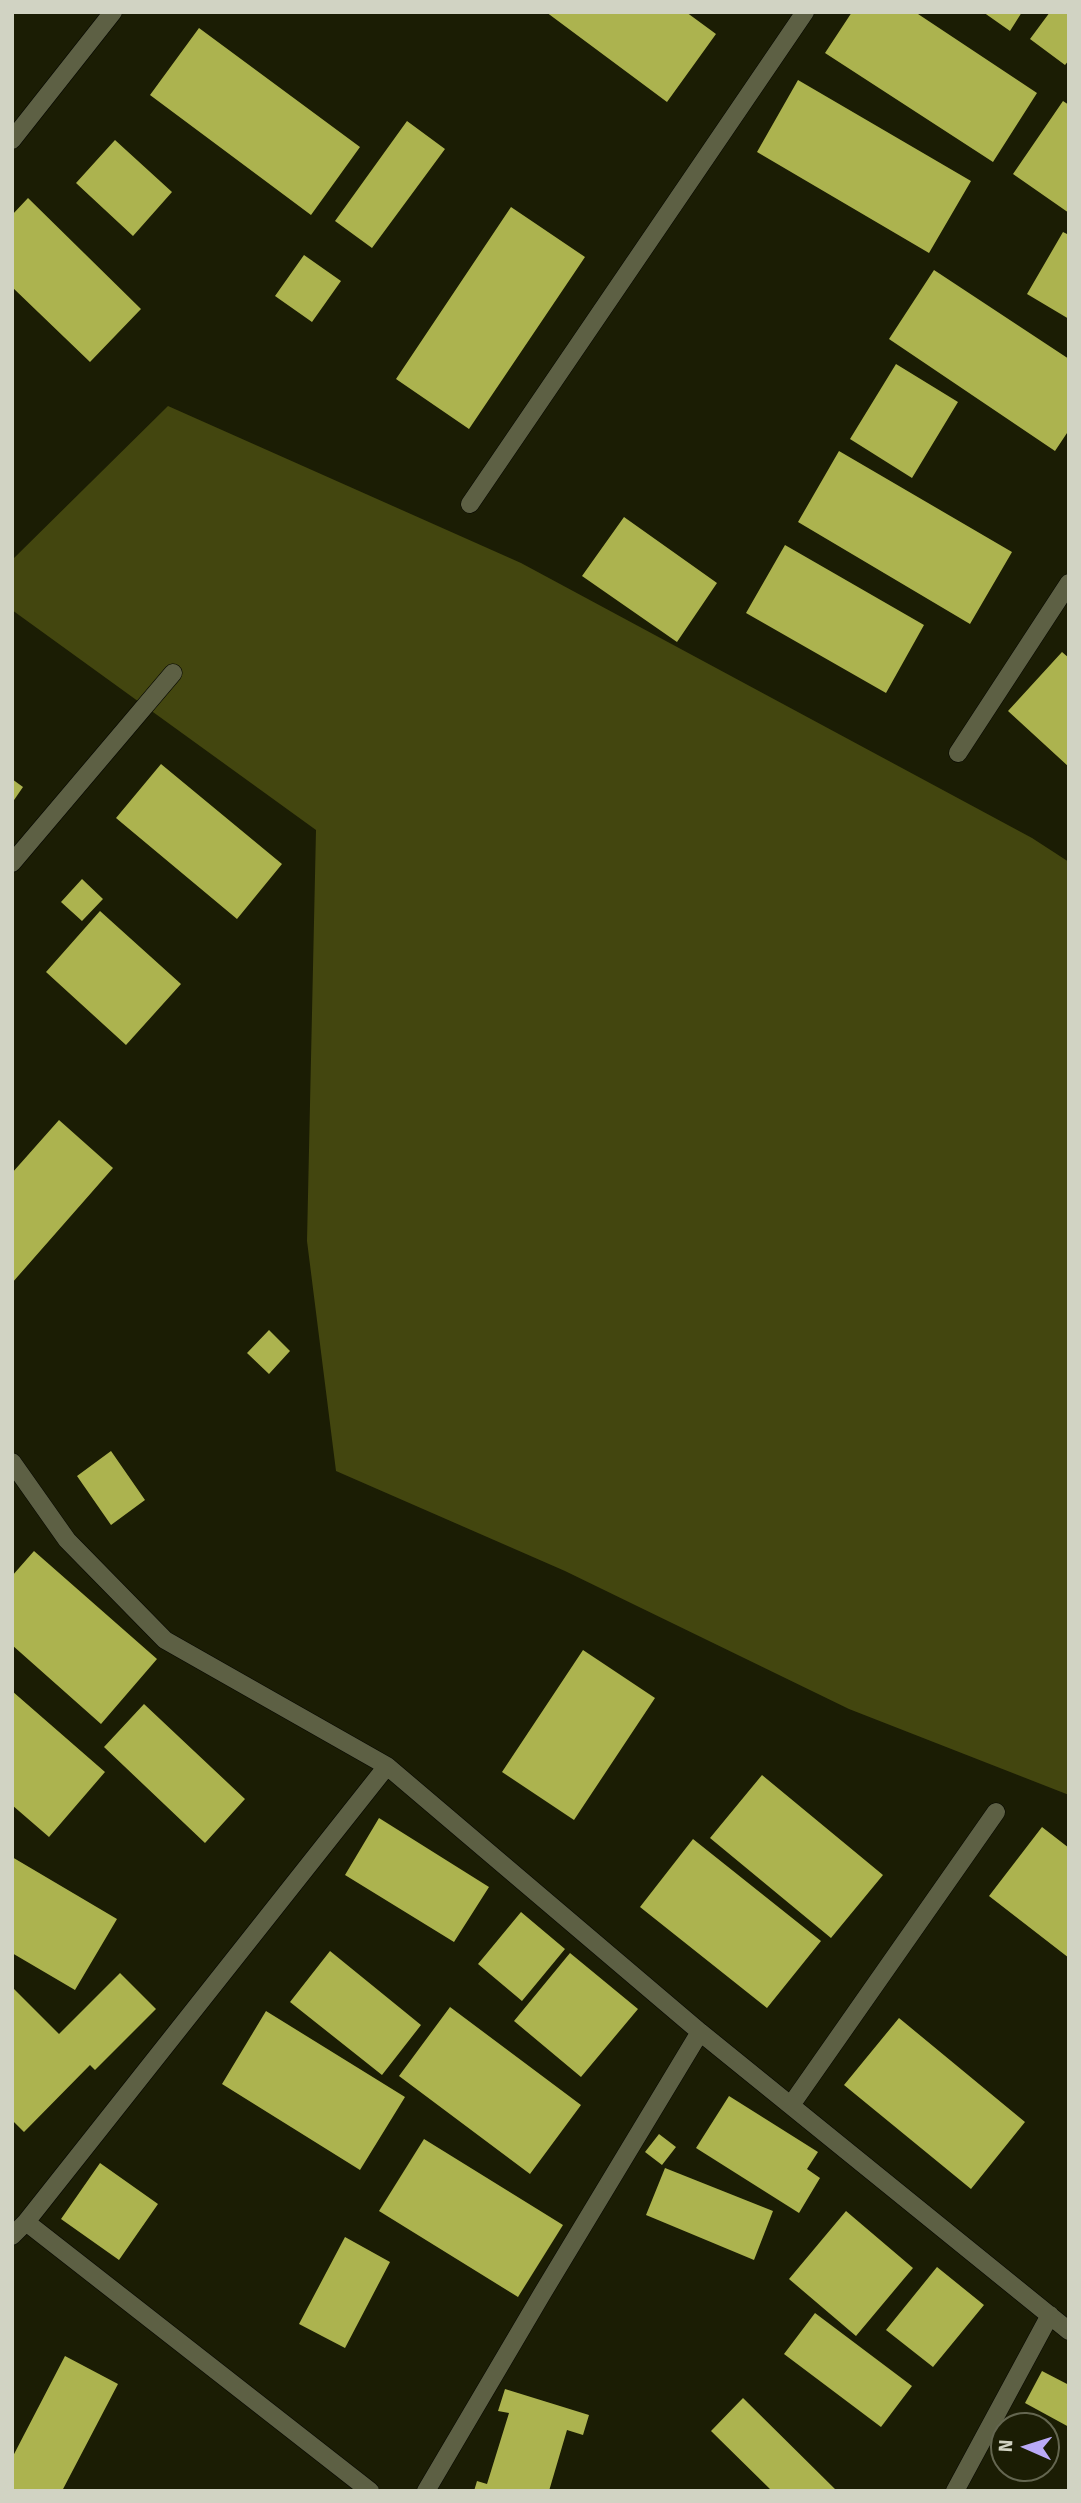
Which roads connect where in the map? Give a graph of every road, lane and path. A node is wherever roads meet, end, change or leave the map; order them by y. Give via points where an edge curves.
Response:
1 (113, 12) edge
2 (805, 12) edge
3 (12, 140) edge
4 (470, 505) dead end
5 (1069, 583) edge
6 (173, 673) dead end
7 (958, 753) dead end
8 (12, 863) edge
9 (12, 1462) edge
10 (387, 1766) junction
11 (996, 1812) dead end
12 (700, 2032) junction
13 (792, 2105) junction
14 (26, 2222) junction
15 (12, 2236) edge
16 (1050, 2315) junction
17 (1069, 2331) edge
18 (370, 2491) edge
19 (426, 2491) edge
20 (955, 2491) edge

1 - 3 street
2 - 4 street
5 - 7 street
6 - 8 street
9 - 10 street via 67,1540 165,1640
10 - 12 street
10 - 14 street
11 - 13 street
12 - 13 street
12 - 19 street
13 - 16 street
14 - 15 street
14 - 18 street
16 - 17 street
16 - 20 street

